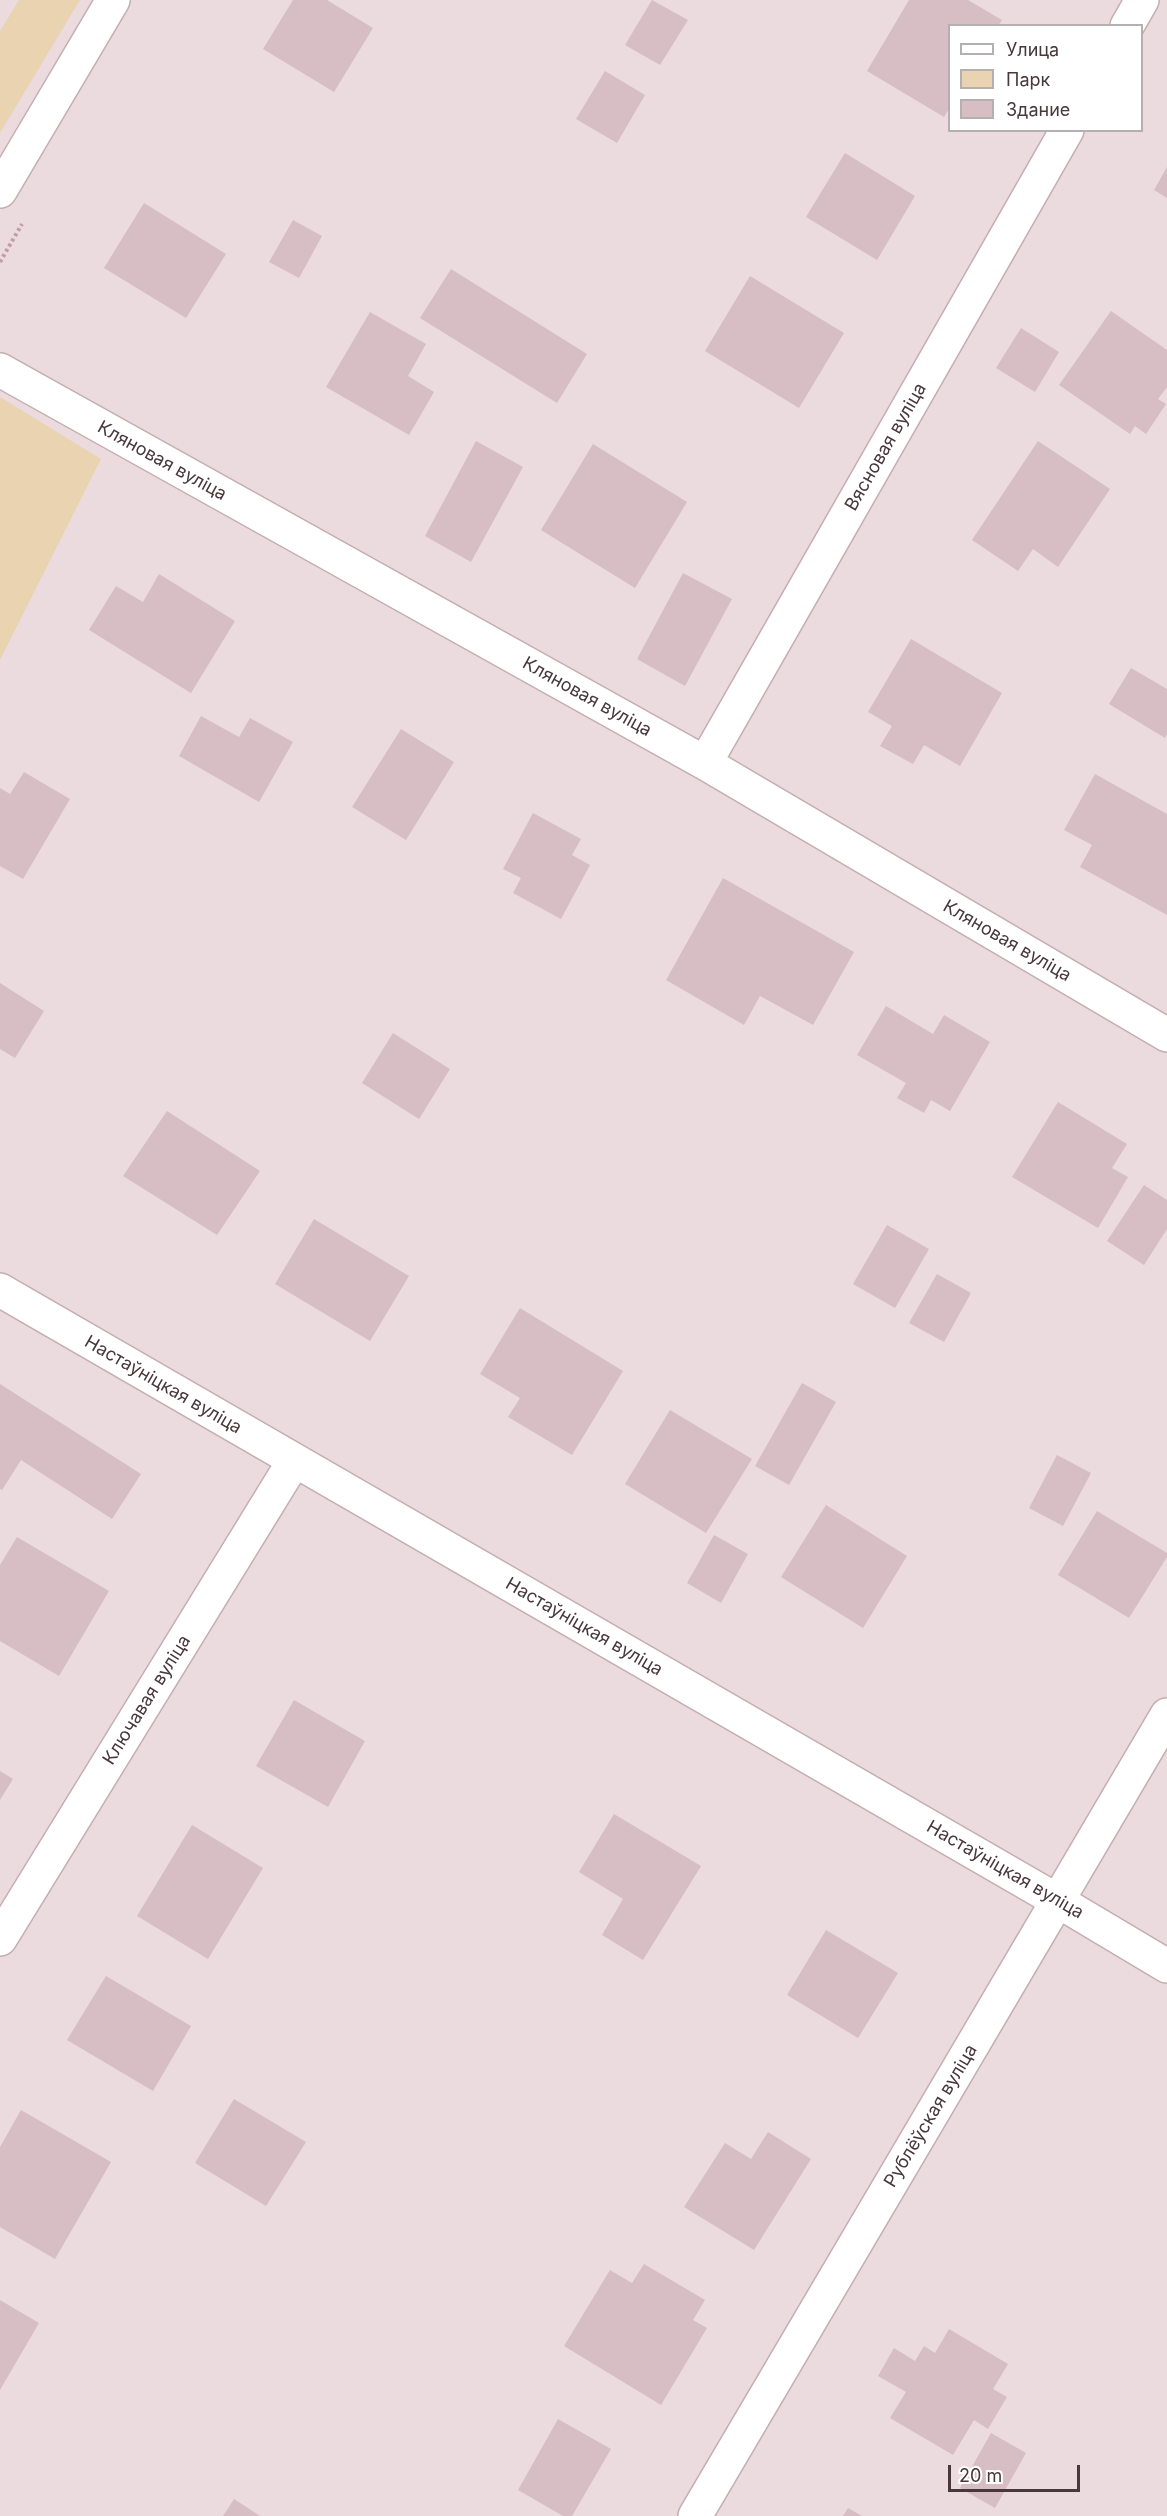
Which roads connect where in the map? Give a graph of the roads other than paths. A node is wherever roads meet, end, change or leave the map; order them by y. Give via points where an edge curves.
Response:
1 (113, 0) edge
2 (1142, 0) edge
3 (1128, 24) edge
4 (1066, 132) edge
5 (0, 191) edge
6 (0, 370) edge
7 (705, 763) junction
8 (1167, 1035) edge
9 (0, 1290) edge
10 (294, 1461) junction
11 (1167, 1714) edge
12 (1058, 1900) junction
13 (0, 1939) edge
14 (1167, 1966) edge
15 (695, 2516) edge

1 - 5 street
2 - 3 street
4 - 7 street, Вясновая вуліца
6 - 7 street, Кляновая вуліца
7 - 8 street, Кляновая вуліца
9 - 10 street, Настаўніцкая вуліца
10 - 12 street, Настаўніцкая вуліца
10 - 13 street, Ключавая вуліца
11 - 12 street, Рублёўская вуліца
12 - 14 street, Настаўніцкая вуліца
12 - 15 street, Рублёўская вуліца

